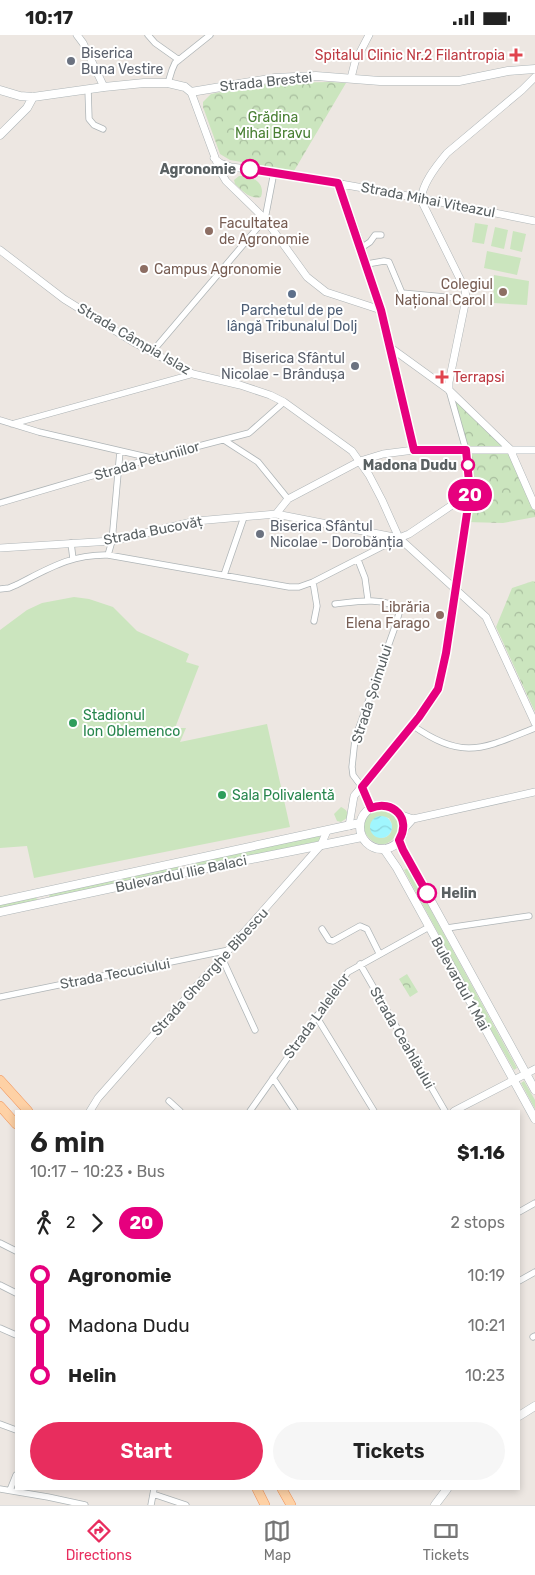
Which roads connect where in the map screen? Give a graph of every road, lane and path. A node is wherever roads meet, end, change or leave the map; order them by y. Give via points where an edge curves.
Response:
1 (77, 35) edge
2 (148, 35) edge
3 (210, 35) edge
4 (368, 35) edge
5 (179, 60) junction
6 (535, 69) edge
7 (535, 77) edge
8 (351, 78) junction
9 (168, 83) junction
10 (104, 87) junction
11 (88, 89) junction
12 (0, 90) edge
13 (191, 92) junction
14 (33, 97) junction
15 (103, 129) dead end
16 (0, 135) edge
17 (214, 158) junction
18 (274, 172) junction
19 (338, 183) junction
20 (422, 198) junction
21 (265, 219) junction
22 (535, 221) edge
23 (381, 235) dead end
24 (361, 248) junction
25 (0, 250) edge
26 (367, 264) junction
27 (466, 299) junction
28 (381, 310) junction
29 (392, 348) junction
30 (152, 352) junction
31 (193, 374) junction
32 (449, 390) junction
33 (284, 402) junction
34 (0, 420) edge
35 (12, 424) junction
36 (224, 440) junction
37 (510, 449) junction
38 (414, 450) junction
39 (466, 450) junction
40 (535, 450) edge
41 (120, 451) junction
42 (153, 458) junction
43 (360, 461) junction
44 (119, 469) junction
45 (470, 493) junction
46 (532, 493) edge
47 (288, 499) junction
48 (0, 503) edge
49 (535, 506) edge
50 (276, 514) junction
51 (244, 517) junction
52 (399, 538) junction
53 (112, 541) junction
54 (71, 543) junction
55 (0, 548) edge
56 (108, 555) junction
57 (73, 559) junction
58 (358, 560) junction
59 (224, 575) junction
60 (313, 582) junction
61 (0, 589) edge
62 (456, 591) junction
63 (368, 600) junction
64 (335, 604) dead end
65 (314, 621) dead end
66 (535, 723) edge
67 (412, 725) junction
68 (535, 728) edge
69 (362, 787) junction
70 (535, 792) edge
71 (371, 808) junction
72 (399, 814) junction
73 (413, 819) junction
74 (360, 823) junction
75 (349, 826) junction
76 (404, 829) junction
77 (327, 831) junction
78 (362, 837) junction
79 (399, 840) junction
80 (329, 843) junction
81 (321, 845) junction
82 (384, 849) junction
83 (180, 863) junction
84 (182, 873) junction
85 (0, 901) edge
86 (0, 913) edge
87 (529, 916) dead end
88 (429, 927) junction
89 (322, 929) dead end
90 (446, 929) junction
91 (229, 950) junction
92 (380, 953) junction
93 (222, 958) junction
94 (360, 964) junction
95 (0, 997) edge
96 (316, 1015) junction
97 (255, 1030) dead end
98 (535, 1069) edge
99 (526, 1073) junction
100 (273, 1078) junction
101 (0, 1080) edge
102 (513, 1080) junction
103 (535, 1090) edge
104 (169, 1101) dead end
105 (0, 1106) edge
106 (27, 1110) edge
107 (91, 1110) edge
108 (179, 1110) edge
109 (251, 1110) edge
110 (294, 1110) edge
111 (373, 1110) edge
112 (443, 1110) edge
113 (456, 1110) edge
114 (535, 1119) edge
115 (15, 1123) edge
116 (535, 1203) edge
117 (520, 1211) edge
118 (0, 1243) edge
119 (15, 1250) edge
120 (535, 1272) edge
121 (520, 1280) edge
122 (0, 1285) edge
123 (15, 1292) edge
124 (0, 1328) edge
125 (15, 1335) edge
126 (535, 1406) edge
127 (520, 1415) edge
128 (0, 1424) edge
129 (15, 1430) edge
130 (15, 1478) edge
131 (0, 1489) edge
132 (257, 1490) edge
133 (283, 1490) edge
134 (446, 1490) edge
135 (10, 1491) junction
136 (154, 1491) edge
137 (85, 1505) edge
138 (151, 1505) edge
139 (186, 1505) edge
140 (265, 1505) edge
141 (291, 1505) edge
142 (435, 1505) edge

1 - 10 street
2 - 5 street
3 - 5 street
4 - 8 street
5 - 9 street via 173,66
6 - 8 main road, Strada Brestei via 459,81
7 - 20 street via 447,153 429,179
8 - 13 main road, Strada Brestei via 275,78
9 - 10 main road
9 - 13 main road
10 - 11 main road
11 - 14 main road
11 - 15 street via 90,122
12 - 14 main road
13 - 17 street
14 - 16 main road via 27,108
17 - 18 street, Strada Mihai Viteazul via 231,167
17 - 21 street via 226,181
18 - 19 street, Strada Mihai Viteazul
18 - 21 street
19 - 20 street, Strada Mihai Viteazul
19 - 24 street
20 - 22 street, Strada Mihai Viteazul
20 - 27 street via 465,289
21 - 28 street via 307,277 326,292
21 - 30 street
23 - 24 street via 375,235
24 - 26 street
25 - 30 street, Strada Câmpia Islaz via 64,299
26 - 27 street via 389,262 402,293
26 - 28 street
27 - 32 street
28 - 29 street
29 - 32 street
29 - 38 street
30 - 31 street, Strada Câmpia Islaz
31 - 33 street, Strada Câmpia Islaz via 240,385
31 - 35 street
32 - 37 street
32 - 39 street
33 - 36 street, Strada Petuniilor via 250,433
33 - 43 street, Strada Câmpia Islaz via 352,451
34 - 35 street
35 - 41 street
36 - 42 street, Strada Petuniilor
36 - 47 street via 258,462
37 - 39 street
37 - 40 street
37 - 46 street
38 - 39 street
38 - 43 street via 383,453
39 - 45 street
41 - 42 street
41 - 44 street
42 - 44 street, Strada Petuniilor
43 - 47 street
43 - 52 street, Strada Câmpia Islaz
44 - 48 street, Strada Petuniilor
44 - 53 street
45 - 52 street
45 - 62 street
46 - 49 street
47 - 50 street
50 - 51 street, Strada Bucovăț
50 - 52 street, Strada Bucovăț
51 - 53 street, Strada Bucovăț via 196,521
51 - 59 street
52 - 58 street
52 - 62 street, Strada Câmpia Islaz
53 - 54 street, Strada Bucovăț
53 - 56 street
54 - 55 street, Strada Bucovăț
54 - 57 street
56 - 57 street
56 - 59 street
57 - 61 street
58 - 60 street
58 - 63 street
59 - 60 street via 289,587
60 - 65 street via 317,607
62 - 66 street, Strada Câmpia Islaz via 486,617
62 - 67 street via 438,689
63 - 64 street, Strada Șoimului
63 - 69 street, Strada Șoimului via 393,605 399,613 355,739 353,775
67 - 68 street via 440,742 475,749
67 - 69 street
69 - 71 street, Strada Șoimului
69 - 75 street via 354,796
70 - 73 street
71 - 72 main road via 389,806
71 - 74 main road
72 - 73 street
72 - 76 main road
73 - 76 street
74 - 75 main road, Bulevardul Ilie Balaci
74 - 78 main road
75 - 77 main road, Bulevardul Ilie Balaci
76 - 79 main road
77 - 80 main road
77 - 81 street, Strada Gheorghe Bibescu
77 - 83 main road, Bulevardul Ilie Balaci
78 - 80 main road, Bulevardul Ilie Balaci
78 - 82 main road via 374,848
79 - 82 main road
79 - 90 main road, Bulevardul 1 Mai
80 - 81 main road, Bulevardul Ilie Balaci
81 - 84 main road, Bulevardul Ilie Balaci
81 - 91 street, Strada Gheorghe Bibescu
82 - 88 main road, Bulevardul 1 Mai
83 - 84 street
83 - 85 main road, Bulevardul Ilie Balaci
84 - 86 main road, Bulevardul Ilie Balaci
87 - 90 street
88 - 92 street, Strada Lalelelor
88 - 102 main road, Bulevardul 1 Mai
89 - 92 street via 332,941 364,927
90 - 99 main road, Bulevardul 1 Mai
91 - 93 street, Strada Gheorghe Bibescu
91 - 95 street, Strada Tecuciului
92 - 94 street, Strada Lalelelor
93 - 97 street
93 - 107 street, Strada Gheorghe Bibescu
94 - 96 street, Strada Lalelelor via 348,972
94 - 112 street, Strada Ceahlăului
96 - 100 street, Strada Lalelelor
96 - 111 street
98 - 99 street
99 - 102 street
99 - 103 main road, Bulevardul 1 Mai
100 - 109 street, Strada Lalelelor
100 - 110 street
101 - 106 main road
102 - 113 street
102 - 114 main road, Bulevardul 1 Mai
104 - 108 street
105 - 115 main road
116 - 117 street
118 - 119 street
120 - 121 street
122 - 123 street
124 - 125 street
126 - 127 main road
128 - 129 street
130 - 135 street
131 - 135 street
132 - 140 main road
133 - 141 main road
134 - 142 main road
135 - 137 street
136 - 138 street
136 - 139 street

